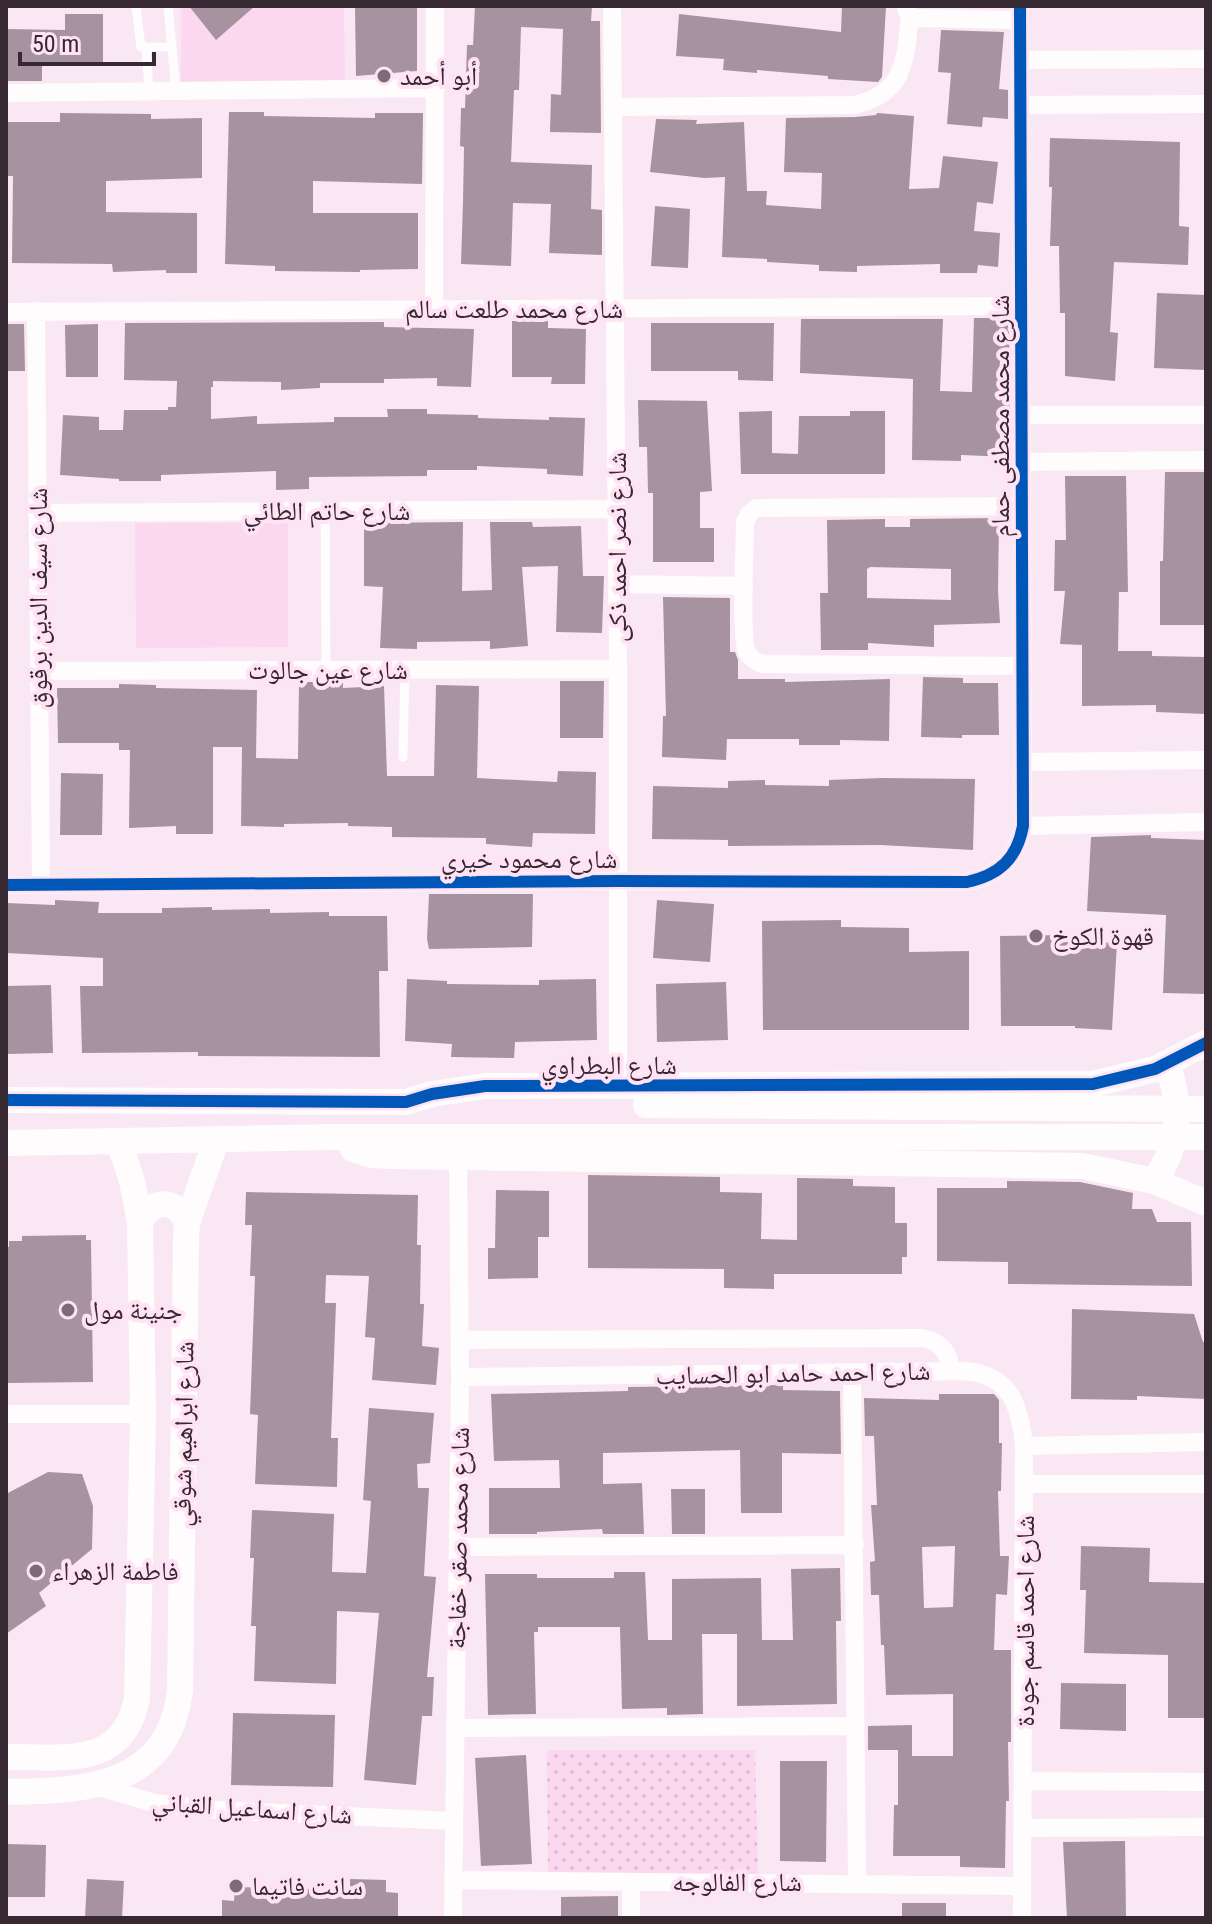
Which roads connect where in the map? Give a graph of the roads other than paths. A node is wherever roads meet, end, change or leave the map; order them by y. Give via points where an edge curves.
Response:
1 (136, 6) edge
2 (168, 6) edge
3 (435, 6) edge
4 (612, 6) edge
5 (908, 11) edge
6 (1020, 13) edge
7 (172, 47) junction
8 (146, 49) junction
9 (1206, 59) edge
10 (1020, 60) junction
11 (436, 88) junction
12 (176, 90) junction
13 (149, 91) junction
14 (6, 93) edge
15 (1206, 104) edge
16 (1021, 105) junction
17 (613, 107) junction
18 (1021, 306) junction
19 (616, 308) junction
20 (434, 309) junction
21 (36, 311) junction
22 (6, 312) edge
23 (1022, 415) junction
24 (1206, 415) edge
25 (1206, 460) edge
26 (1022, 462) junction
27 (1022, 506) junction
28 (617, 509) junction
29 (325, 511) junction
30 (37, 513) junction
31 (617, 584) junction
32 (744, 586) junction
33 (1023, 666) junction
34 (618, 669) junction
35 (326, 670) junction
36 (405, 670) junction
37 (38, 671) junction
38 (403, 757) dead end
39 (1206, 760) edge
40 (1023, 762) junction
41 (1206, 822) edge
42 (1023, 826) junction
43 (619, 881) junction
44 (41, 884) junction
45 (6, 885) edge
46 (1206, 1043) edge
47 (1167, 1063) junction
48 (618, 1087) junction
49 (6, 1100) edge
50 (406, 1102) junction
51 (1206, 1109) edge
52 (332, 1137) junction
53 (1206, 1137) edge
54 (216, 1141) junction
55 (119, 1142) junction
56 (6, 1143) edge
57 (458, 1157) junction
58 (1154, 1181) junction
59 (1206, 1203) edge
60 (140, 1222) junction
61 (187, 1223) junction
62 (460, 1340) junction
63 (951, 1371) junction
64 (852, 1372) junction
65 (460, 1377) junction
66 (6, 1414) edge
67 (143, 1414) junction
68 (1206, 1442) edge
69 (1024, 1446) junction
70 (1025, 1484) junction
71 (1206, 1484) edge
72 (855, 1545) junction
73 (458, 1547) junction
74 (856, 1726) junction
75 (455, 1728) junction
76 (6, 1757) edge
77 (1024, 1781) junction
78 (1206, 1782) edge
79 (96, 1786) junction
80 (6, 1792) edge
81 (453, 1821) junction
82 (1206, 1827) edge
83 (1024, 1828) junction
84 (453, 1880) junction
85 (631, 1882) junction
86 (857, 1882) junction
87 (1022, 1886) junction
88 (453, 1918) edge
89 (631, 1918) edge
90 (1022, 1918) edge

1 - 8 lane via 139,44
2 - 7 lane
3 - 11 street
4 - 17 street, شارع نصر احمد ذكى
5 - 6 street
5 - 17 street via 902,71 887,90 867,102
6 - 10 street, شارع محمد مصطفى حمام
7 - 8 lane
7 - 12 lane
8 - 13 lane
9 - 10 street
10 - 16 street, شارع محمد مصطفى حمام
11 - 12 street
11 - 20 street
12 - 13 street
13 - 14 street
15 - 16 street
16 - 18 street, شارع محمد مصطفى حمام
17 - 19 street, شارع نصر احمد ذكى
18 - 19 street, شارع محمد طلعت سالم
18 - 23 street, شارع محمد مصطفى حمام
19 - 20 street, شارع محمد طلعت سالم
19 - 28 street, شارع نصر احمد ذكى
20 - 21 street, شارع محمد طلعت سالم
21 - 22 street, شارع محمد طلعت سالم
21 - 30 street, شارع سيف الدين برقوق
23 - 24 street
23 - 26 street, شارع محمد مصطفى حمام
25 - 26 street
26 - 27 street, شارع محمد مصطفى حمام
27 - 32 street via 756,508 745,522
27 - 33 street, شارع محمد مصطفى حمام
28 - 29 street, شارع حاتم الطائي
28 - 31 street, شارع نصر احمد ذكى
29 - 30 street, شارع حاتم الطائي
29 - 35 lane
30 - 37 street, شارع سيف الدين برقوق
31 - 32 street
31 - 34 street, شارع نصر احمد ذكى
32 - 33 street via 745,648 762,664
33 - 40 street, شارع محمد مصطفى حمام
34 - 36 street, شارع عين جالوت
34 - 43 street, شارع نصر احمد ذكى
35 - 36 street, شارع عين جالوت
35 - 37 street, شارع عين جالوت
36 - 38 lane
37 - 44 street, شارع سيف الدين برقوق
39 - 40 street
40 - 42 street, شارع محمد مصطفى حمام
41 - 42 street
42 - 43 street, شارع محمود خيري via 1010,860 991,875 967,882
43 - 44 street, شارع محمود خيري
43 - 48 street, شارع نصر احمد ذكى
44 - 45 street, شارع محمود خيري
46 - 47 street, شارع البطراوي
47 - 48 street, شارع البطراوي via 1093,1084
47 - 58 street via 1177,1096 1177,1126
48 - 50 street, شارع البطراوي via 485,1086
49 - 50 street, شارع البطراوي
50 - 51 street
52 - 53 street
52 - 54 street
52 - 57 street via 371,1155
54 - 55 street
54 - 61 street, شارع ابراهيم شوقي
55 - 56 street
55 - 60 street, شارع ابراهيم شوقي
57 - 58 street via 1053,1164
57 - 62 street, شارع محمد صقر خفاجة
58 - 59 street
60 - 61 street via 145,1212 164,1203 175,1206
60 - 67 street, شارع ابراهيم شوقي
61 - 79 street, شارع ابراهيم شوقي via 178,1705 168,1734 149,1758
62 - 63 street, شارع احمد حامد ابو الحسايب via 923,1338 946,1352
62 - 65 street, شارع محمد صقر خفاجة
63 - 64 street, شارع احمد حامد ابو الحسايب
63 - 69 street, شارع احمد قاسم جودة via 990,1375 1001,1383 1016,1405
64 - 65 street, شارع احمد حامد ابو الحسايب
64 - 72 street
65 - 73 street, شارع محمد صقر خفاجة
66 - 67 street
67 - 76 street, شارع ابراهيم شوقي via 133,1718 123,1736 89,1756
68 - 69 street
69 - 70 street, شارع احمد قاسم جودة
70 - 71 street
70 - 77 street, شارع احمد قاسم جودة
72 - 73 street
72 - 74 street
73 - 75 street, شارع محمد صقر خفاجة
74 - 75 street
74 - 86 street
75 - 81 street, شارع محمد صقر خفاجة
77 - 78 street
77 - 83 street, شارع احمد قاسم جودة
79 - 80 street, شارع اسماعيل القباني
79 - 81 street, شارع اسماعيل القباني via 154,1803 218,1810
81 - 84 street, شارع محمد صقر خفاجة
82 - 83 street
83 - 87 street, شارع احمد قاسم جودة
84 - 85 street, شارع الفالوجه
84 - 88 street, شارع محمد صقر خفاجة
85 - 86 street, شارع الفالوجه
85 - 89 street
86 - 87 street, شارع الفالوجه
87 - 90 street, شارع احمد قاسم جودة

